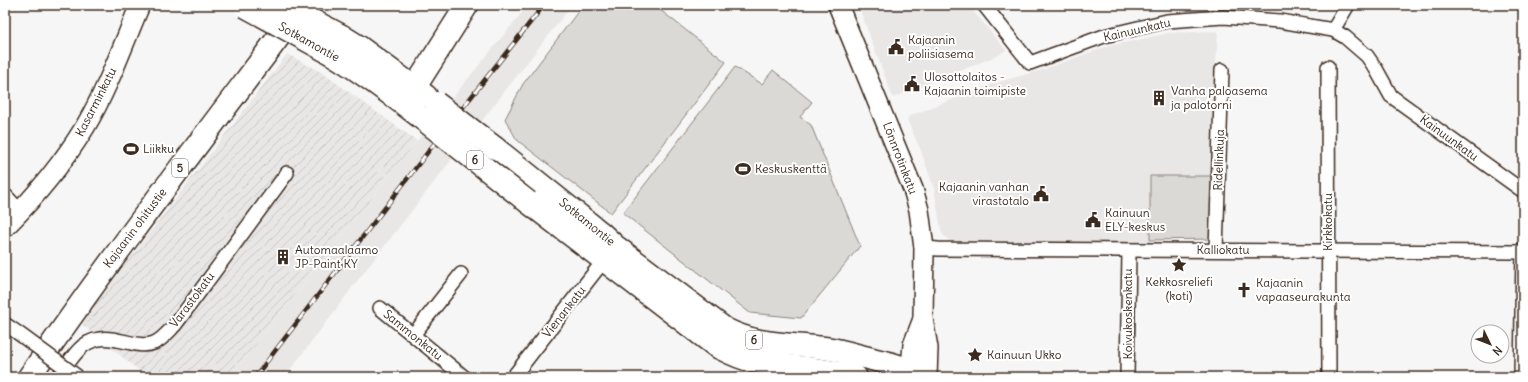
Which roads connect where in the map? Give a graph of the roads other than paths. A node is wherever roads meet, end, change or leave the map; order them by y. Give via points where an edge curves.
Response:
1 (140, 5) edge
2 (283, 5) edge
3 (302, 5) edge
4 (450, 5) edge
5 (467, 5) edge
6 (838, 5) edge
7 (984, 5) edge
8 (1348, 5) edge
9 (243, 6) edge
10 (1333, 30) junction
11 (337, 45) junction
12 (1328, 67) dead end
13 (1222, 70) dead end
14 (405, 88) junction
15 (429, 111) junction
16 (287, 173) dead end
17 (1523, 191) edge
18 (5, 195) edge
19 (20, 211) junction
20 (5, 227) edge
21 (924, 248) junction
22 (1216, 250) junction
23 (1523, 250) edge
24 (1129, 251) junction
25 (1328, 251) junction
26 (610, 253) junction
27 (461, 274) dead end
28 (380, 308) dead end
29 (5, 324) edge
30 (413, 335) junction
31 (916, 375) edge
32 (29, 377) edge
33 (58, 377) edge
34 (78, 377) edge
35 (464, 377) edge
36 (513, 377) edge
37 (856, 377) edge
38 (1127, 377) edge
39 (1329, 377) edge
40 (1521, 377) edge

1 - 19 street, Kasarminkatu via 86,127 59,165
2 - 11 highway, Sotkamontie / 6, bridge
3 - 32 highway, Kajaanin ohitustie / 5 via 124,242
4 - 14 highway
5 - 14 highway
6 - 21 street, Lönnrotinkatu via 913,189 919,210
7 - 10 street, Kainuunkatu via 1030,63 1104,36 1167,21 1223,17 1280,21
8 - 10 street
9 - 11 highway, Sotkamontie / 6, bridge
10 - 17 street, Kainuunkatu via 1367,56 1391,96
11 - 14 highway, Sotkamontie / 6 via 347,62
12 - 25 street, Kirkkokatu
13 - 22 street, Ridellinkuja
14 - 15 highway, Sotkamontie / 6
15 - 26 highway, Sotkamontie / 6, bridge via 528,202
15 - 26 highway, Sotkamontie / 6, bridge via 495,148 601,233
16 - 33 street, Varastokatu via 165,335 155,343 142,345 112,338 91,341 78,350
18 - 19 street
19 - 20 street, Kasarminkatu
21 - 24 street, Kalliokatu
21 - 31 street, Lönnrotinkatu via 923,319 913,345
22 - 24 street, Kalliokatu
22 - 25 street, Kalliokatu
23 - 25 street, Kalliokatu
23 - 40 street
24 - 38 street, Koivukoskenkatu
25 - 39 street, Kirkkokatu
26 - 31 highway, Sotkamontie / 6 via 740,337 755,341 825,348 888,363
26 - 36 street, Vienankatu
26 - 37 highway, Sotkamontie / 6 via 716,346 752,361 839,372
27 - 30 street
28 - 30 street, Sammonkatu
29 - 34 street, bridge
30 - 35 street, Sammonkatu

